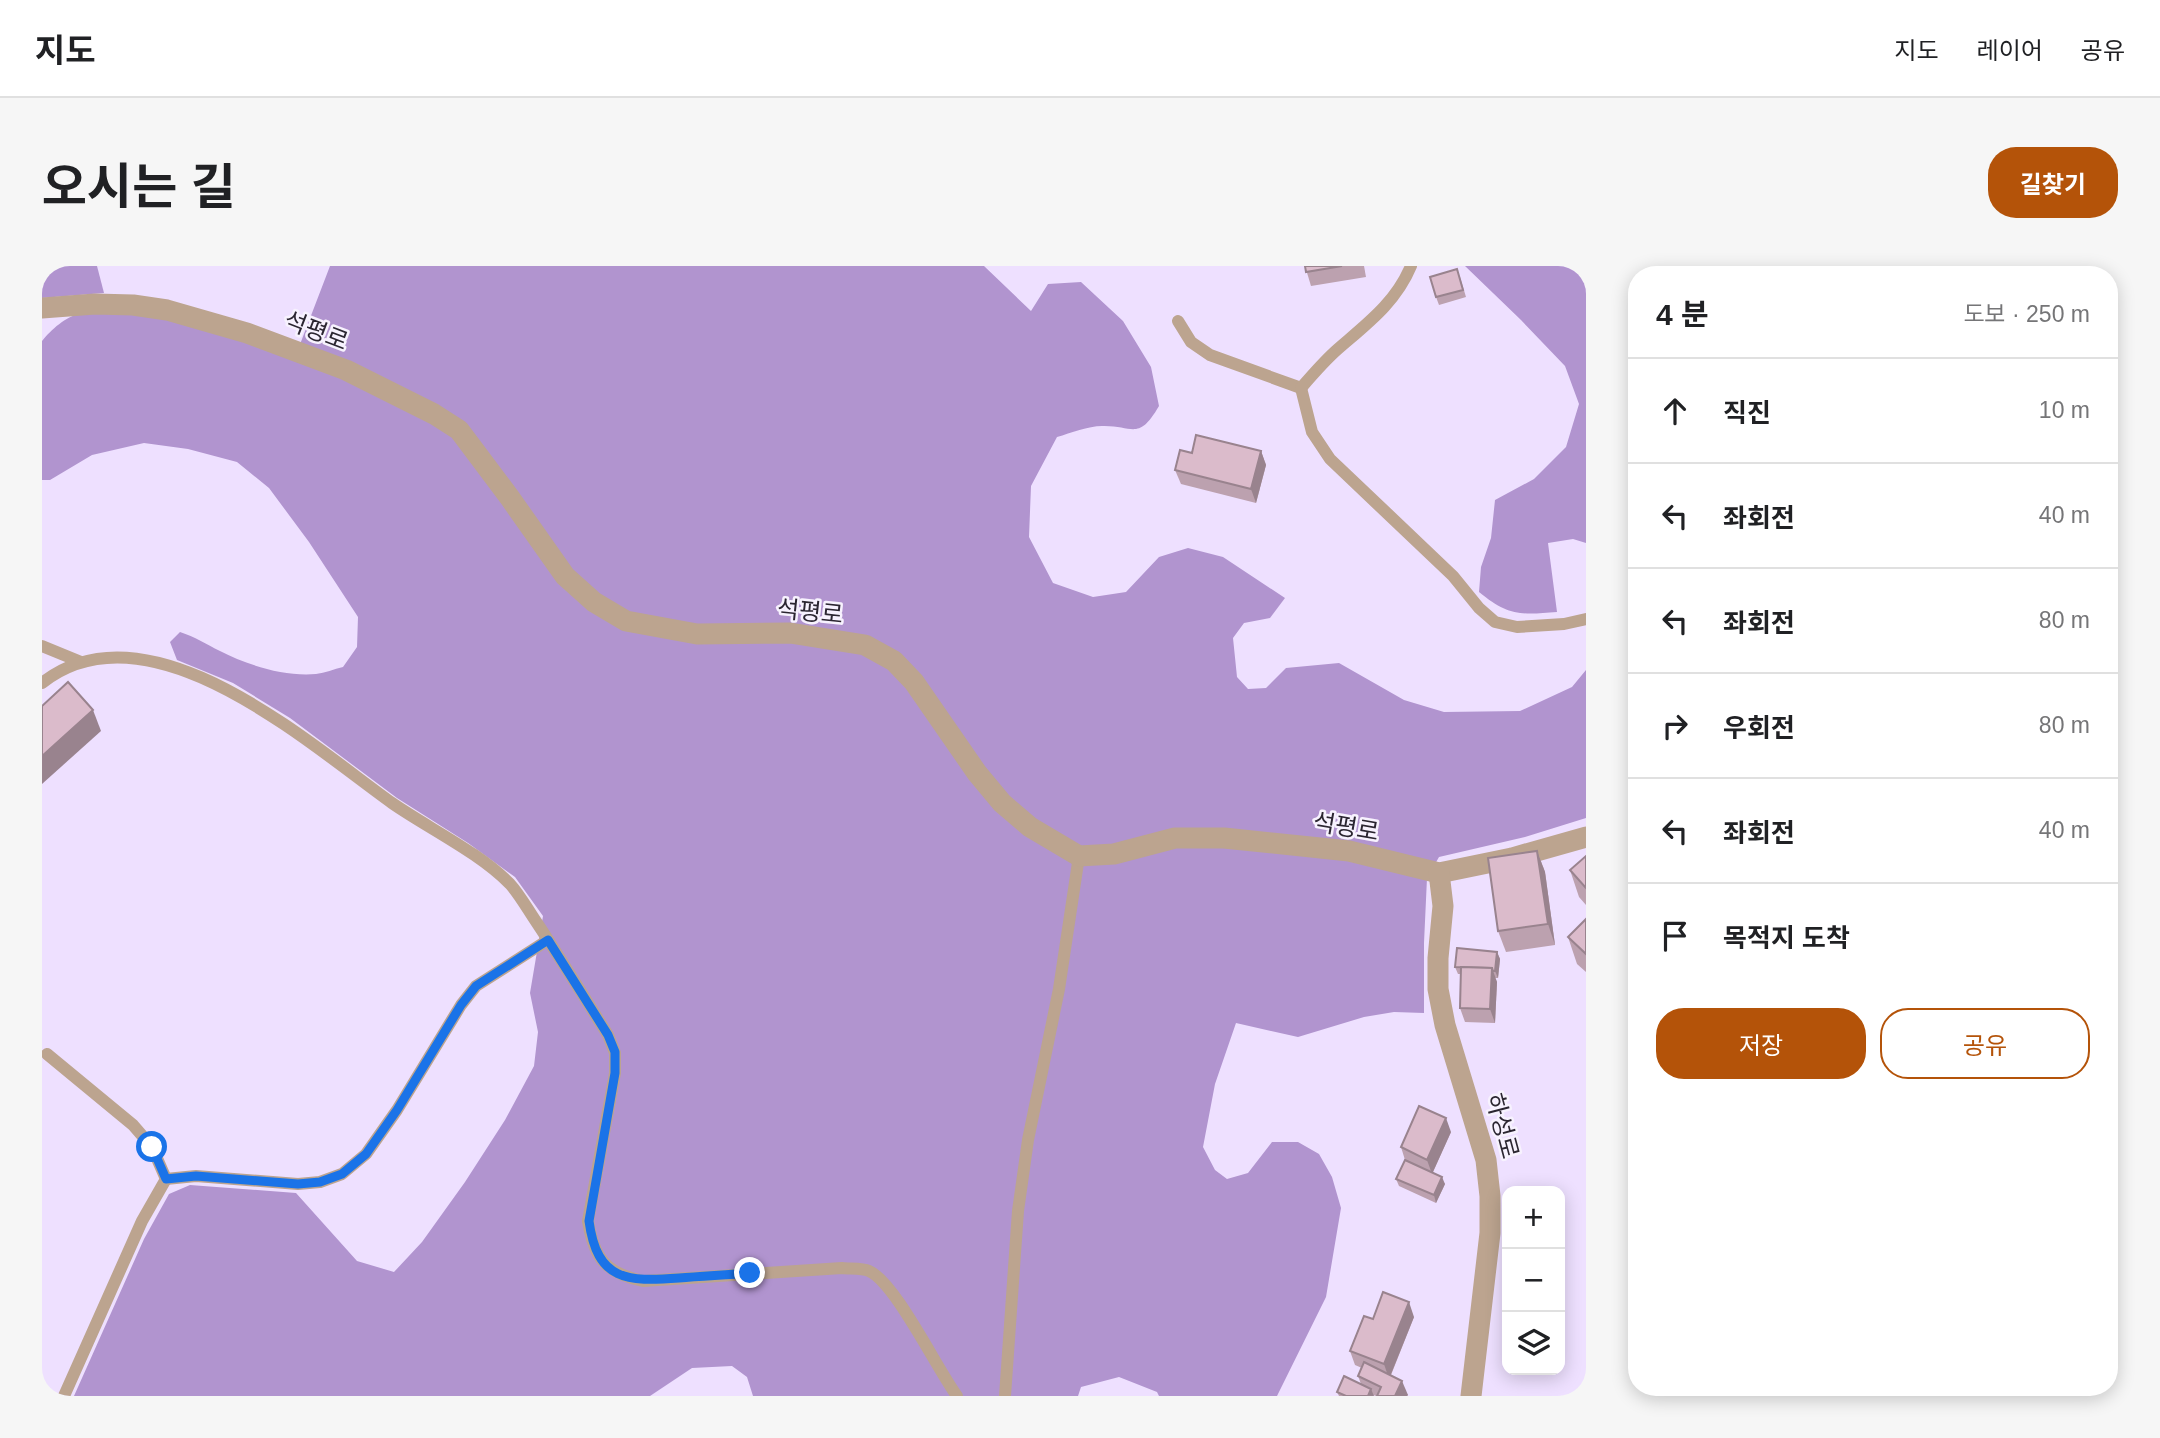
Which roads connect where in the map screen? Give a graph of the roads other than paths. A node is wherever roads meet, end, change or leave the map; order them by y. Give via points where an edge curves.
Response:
1 (1411, 266) edge
2 (42, 308) edge
3 (1178, 321) dead end
4 (1301, 388) junction
5 (1586, 619) edge
6 (42, 646) edge
7 (81, 662) junction
8 (42, 683) edge
9 (1586, 836) edge
10 (1079, 856) junction
11 (1439, 873) junction
12 (548, 940) junction
13 (47, 1054) dead end
14 (166, 1179) junction
15 (64, 1396) edge
16 (957, 1396) edge
17 (1005, 1396) edge
18 (1471, 1396) edge

1 - 4 lane via 1387,305
2 - 10 street, 석평로 via 133,304 167,310 247,333 346,370 434,414 459,430 565,576 594,602 626,621 697,634 790,634 865,645 894,661 914,682 1002,803 1030,827
3 - 4 lane via 1191,342 1210,355
4 - 5 lane via 1312,432 1330,459 1495,622 1517,627
6 - 7 lane
7 - 8 lane
7 - 12 lane via 139,658 183,670 283,722 510,884
9 - 11 street, 석평로
10 - 11 street, 석평로 via 1114,854 1175,838 1224,838 1349,851
10 - 17 lane via 1018,1211
11 - 18 street, 하성로 via 1443,906 1438,989 1486,1160 1490,1196
12 - 14 lane via 476,986 366,1154 342,1174 298,1184 196,1176
12 - 16 lane via 615,1052 589,1221 592,1243 603,1263 622,1276 643,1281 842,1268 869,1271 894,1294
13 - 14 lane via 133,1125 152,1147
14 - 15 lane via 142,1221

